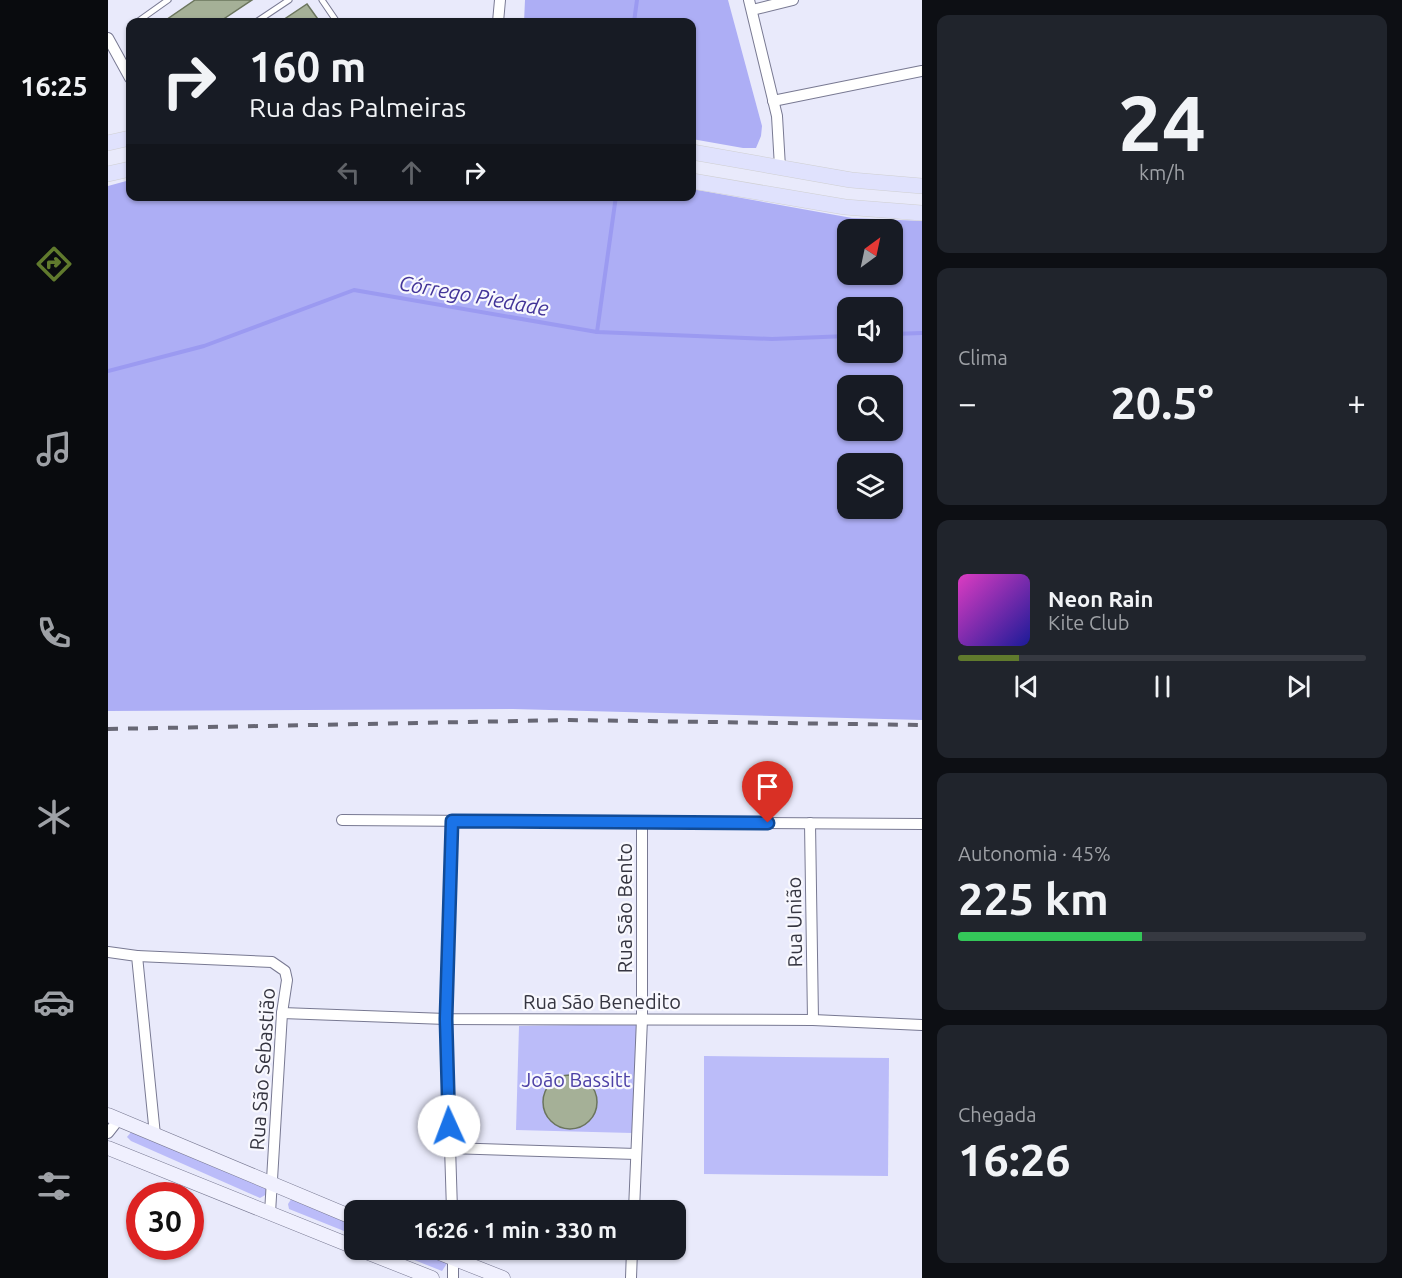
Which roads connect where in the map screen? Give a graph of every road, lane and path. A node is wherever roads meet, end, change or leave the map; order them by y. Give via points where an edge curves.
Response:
1 (168, 0) edge
2 (289, 0) edge
3 (322, 0) edge
4 (500, 0) edge
5 (793, 0) edge
6 (750, 5) edge
7 (143, 18) edge
8 (262, 18) edge
9 (334, 18) edge
10 (498, 18) edge
11 (108, 38) edge
12 (126, 71) edge
13 (922, 71) edge
14 (773, 101) junction
15 (126, 139) edge
16 (108, 143) edge
17 (696, 153) edge
18 (780, 167) junction
19 (126, 170) edge
20 (108, 174) edge
21 (696, 182) edge
22 (922, 186) edge
23 (922, 213) edge
24 (342, 820) dead end
25 (452, 821) junction
26 (642, 822) junction
27 (810, 823) junction
28 (922, 824) edge
29 (108, 952) edge
30 (137, 956) junction
31 (282, 1013) junction
32 (446, 1019) junction
33 (642, 1019) junction
34 (813, 1020) junction
35 (922, 1025) edge
36 (114, 1117) edge
37 (108, 1133) edge
38 (155, 1135) junction
39 (108, 1148) edge
40 (449, 1148) junction
41 (636, 1154) junction
42 (272, 1185) junction
43 (452, 1200) edge
44 (634, 1200) edge
45 (270, 1213) junction
46 (344, 1214) edge
47 (344, 1243) edge
48 (386, 1260) edge
49 (453, 1260) edge
50 (466, 1260) edge
51 (632, 1260) edge
52 (432, 1278) edge
53 (453, 1278) edge
54 (503, 1278) edge
55 (631, 1278) edge

1 - 7 lane
2 - 8 lane
3 - 9 lane
4 - 10 street
5 - 6 street
6 - 14 street
11 - 12 street
13 - 14 street
14 - 18 street
15 - 16 main road
17 - 18 main road
18 - 22 main road via 851,180
19 - 20 main road
21 - 23 main road via 845,207
24 - 25 street
25 - 26 street
25 - 32 street
26 - 27 street
26 - 33 street, Rua São Bento
27 - 28 street
27 - 34 street, Rua União
29 - 30 street
30 - 31 street, Rua São Sebastião via 280,965 287,980
30 - 38 street
31 - 32 street, Rua São Benedito
31 - 42 street, Rua São Sebastião
32 - 33 street, Rua São Benedito
32 - 40 street
33 - 34 street, Rua São Benedito
33 - 41 street, Rua São Bento
34 - 35 street, Rua São Benedito
36 - 37 street
36 - 38 main road
38 - 42 main road
39 - 45 main road
40 - 41 street
40 - 43 street
41 - 44 street, Rua São Bento
42 - 45 street, Rua São Sebastião
42 - 46 main road
45 - 47 main road
48 - 52 main road
49 - 53 street
50 - 54 main road
51 - 55 street

